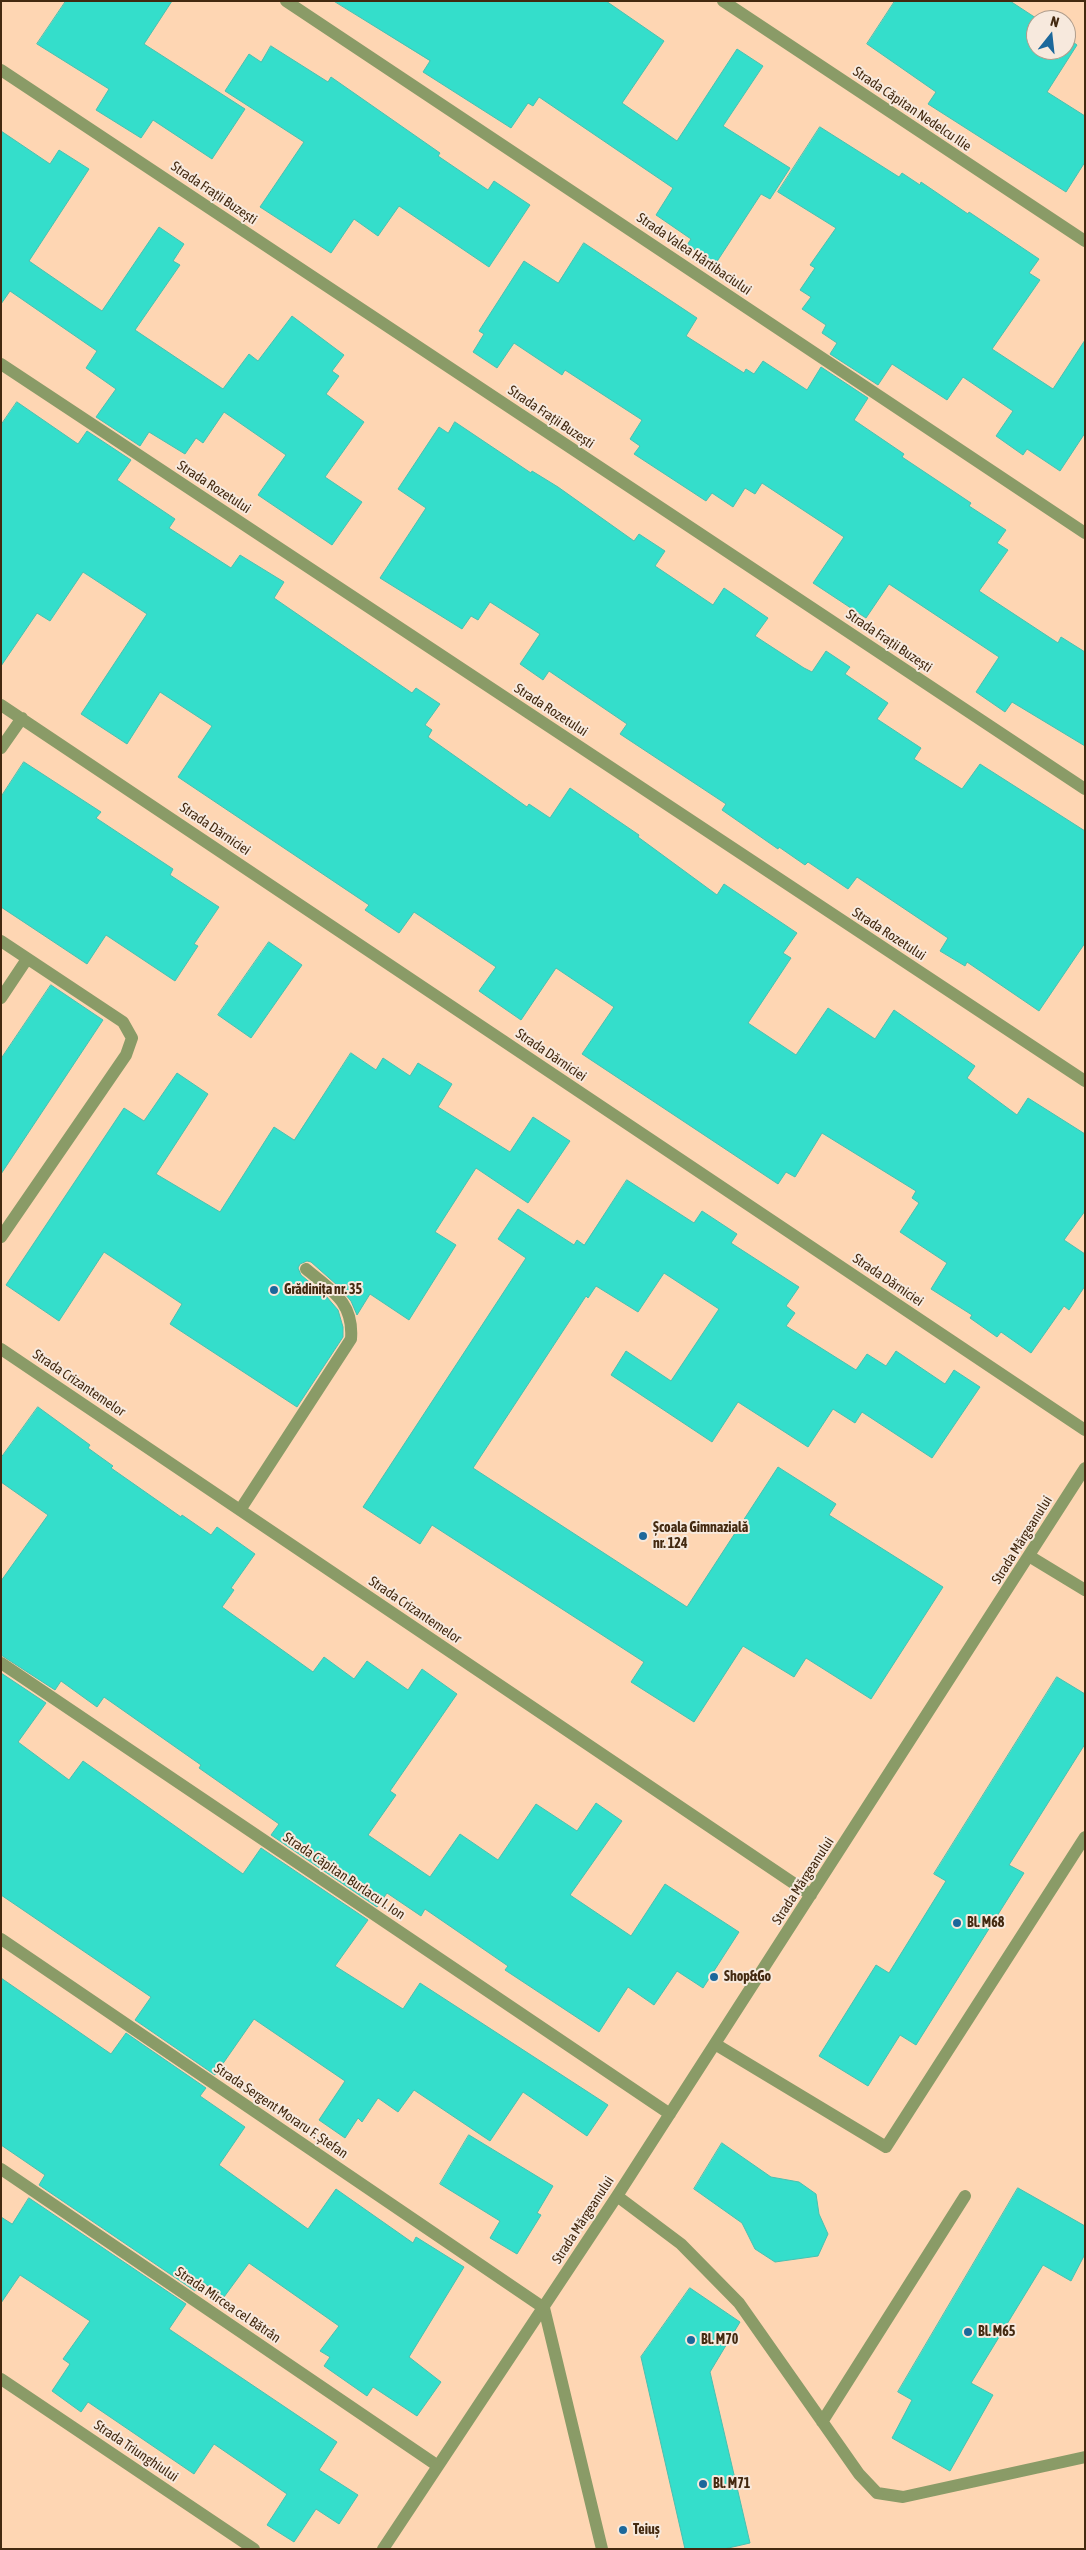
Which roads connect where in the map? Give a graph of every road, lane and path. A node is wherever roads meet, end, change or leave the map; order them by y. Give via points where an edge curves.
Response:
1 (286, 1) edge
2 (723, 1) edge
3 (1, 70) edge
4 (1085, 241) edge
5 (1, 364) edge
6 (1085, 533) edge
7 (1, 704) edge
8 (22, 718) junction
9 (1, 748) edge
10 (1085, 789) edge
11 (1, 941) edge
12 (28, 959) junction
13 (1, 998) edge
14 (1085, 1081) edge
15 (1, 1237) edge
16 (306, 1269) dead end
17 (1, 1349) edge
18 (1085, 1430) edge
19 (1085, 1468) edge
20 (240, 1510) junction
21 (1029, 1556) junction
22 (1085, 1590) edge
23 (1, 1663) edge
24 (1085, 1837) edge
25 (811, 1895) junction
26 (1, 1939) edge
27 (715, 2044) junction
28 (670, 2114) junction
29 (1, 2169) edge
30 (617, 2196) junction
31 (964, 2196) dead end
32 (544, 2308) junction
33 (1, 2378) edge
34 (822, 2422) junction
35 (1085, 2457) edge
36 (438, 2466) junction
37 (254, 2549) edge
38 (384, 2549) edge
39 (602, 2549) edge

1 - 6 street, Strada Valea Hârtibaciului
2 - 4 street, Strada Căpitan Nedelcu Ilie
3 - 10 street, Strada Frații Buzești
5 - 14 street, Strada Rozetului
7 - 8 street, Strada Dărniciei
8 - 9 street
8 - 18 street, Strada Dărniciei
11 - 12 street
12 - 13 street
12 - 15 street via 123,1022 132,1038 126,1055
16 - 20 street via 342,1299 352,1323 350,1339
17 - 20 street, Strada Crizantemelor
19 - 21 street, Strada Mărgeanului
20 - 25 street, Strada Crizantemelor
21 - 22 street
21 - 25 street, Strada Mărgeanului
23 - 28 street, Strada Căpitan Burlacu I. Ion
24 - 27 street via 886,2147
25 - 27 street, Strada Mărgeanului
26 - 32 street, Strada Sergent Moraru F. Ștefan
27 - 28 street, Strada Mărgeanului
28 - 30 street, Strada Mărgeanului
29 - 36 street, Strada Mircea cel Bătrân
30 - 32 street, Strada Mărgeanului
30 - 34 street via 681,2244 739,2304
31 - 34 street
32 - 36 street, Strada Mărgeanului
32 - 39 street
33 - 37 street, Strada Triunghiului
34 - 35 street via 859,2474 877,2493 903,2497
36 - 38 street, Strada Mărgeanului

